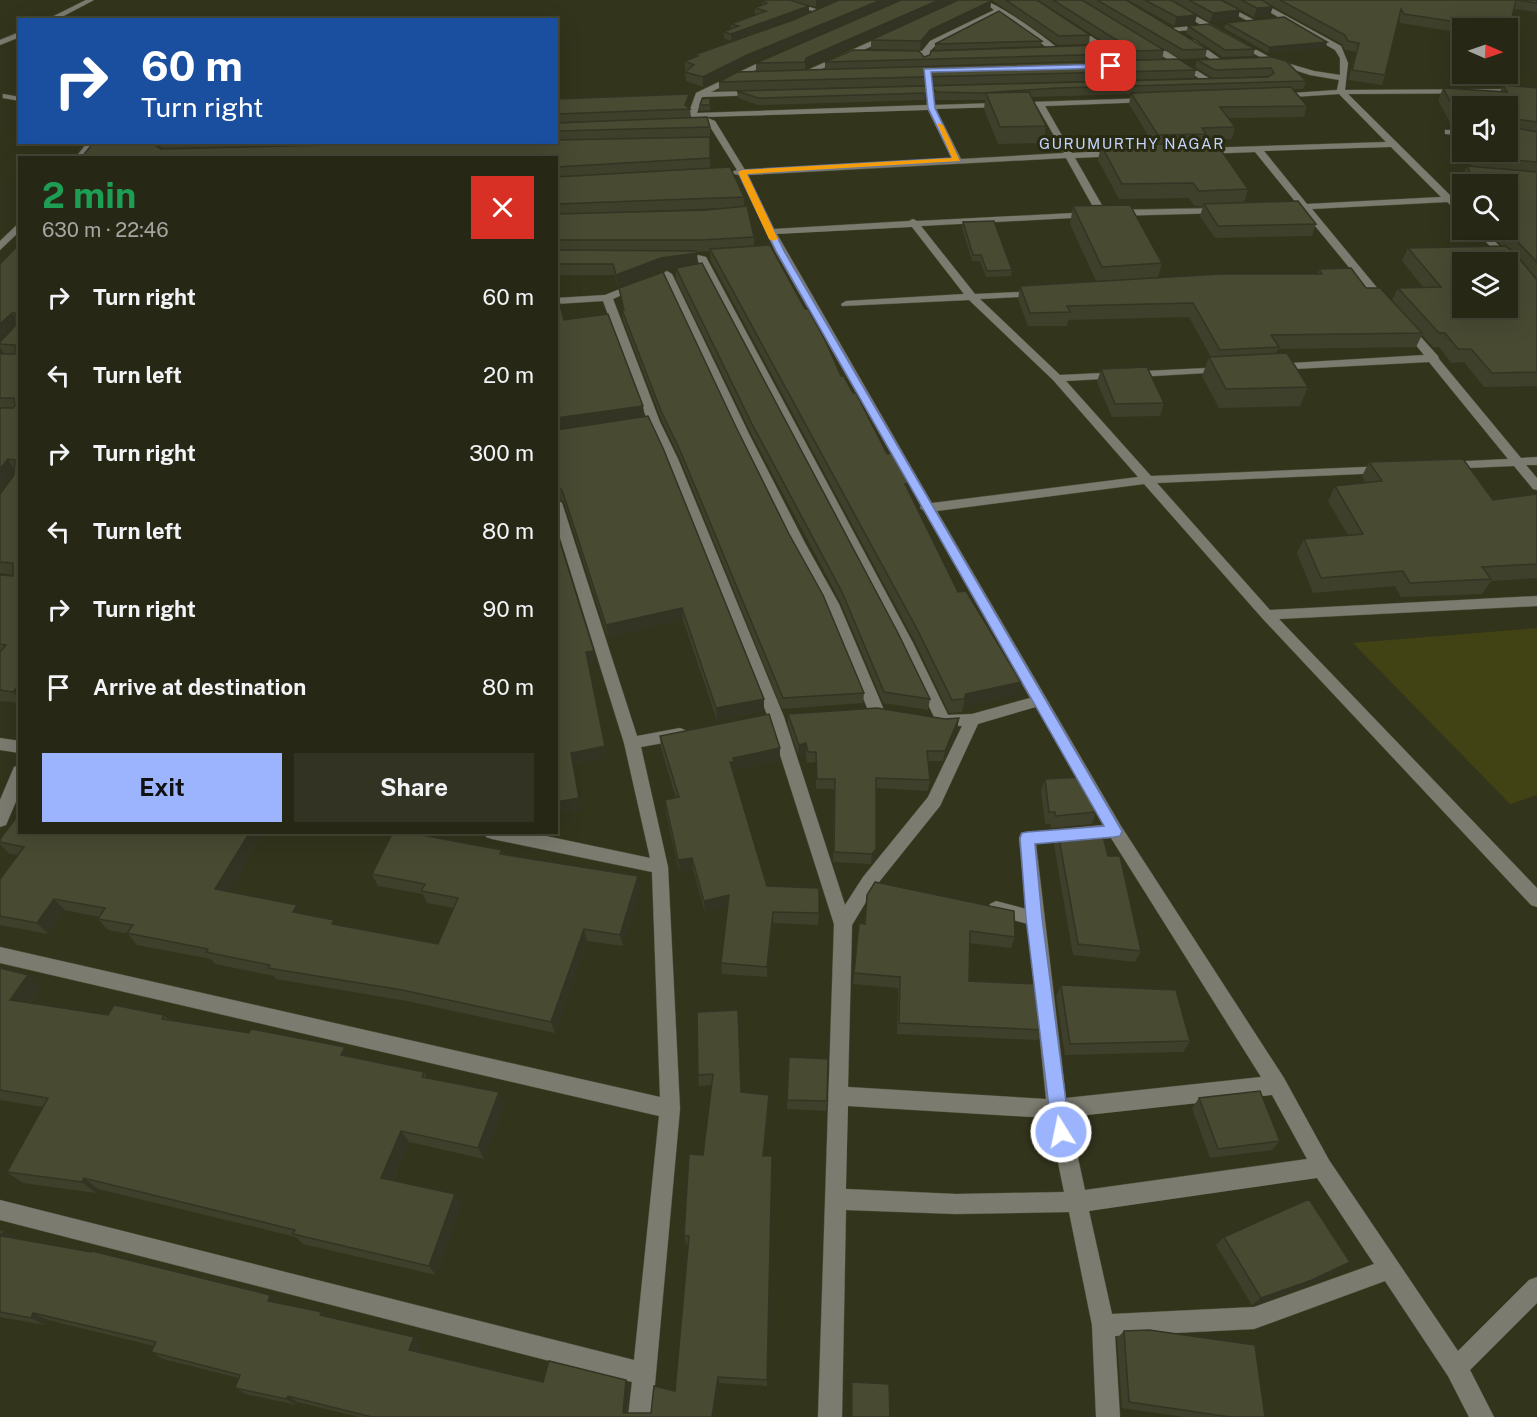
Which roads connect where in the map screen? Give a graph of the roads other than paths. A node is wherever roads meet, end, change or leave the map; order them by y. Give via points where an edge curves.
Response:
1 (91, 0) edge
2 (778, 0) edge
3 (984, 0) edge
4 (1162, 0) edge
5 (1211, 0) edge
6 (1252, 0) edge
7 (832, 8) edge
8 (1000, 10) junction
9 (823, 12) junction
10 (53, 18) edge
11 (1285, 18) junction
12 (807, 19) edge
13 (1274, 19) edge
14 (1263, 20) edge
15 (1252, 21) junction
16 (1241, 22) edge
17 (1065, 23) edge
18 (1162, 24) edge
19 (1219, 25) edge
20 (1208, 26) junction
21 (1173, 30) junction
22 (895, 33) edge
23 (1093, 33) edge
24 (18, 35) edge
25 (1083, 35) junction
26 (1143, 41) edge
27 (0, 43) edge
28 (1105, 48) junction
29 (1085, 49) edge
30 (1045, 50) edge
31 (1056, 50) junction
32 (1066, 50) edge
33 (853, 53) junction
34 (876, 53) edge
35 (888, 53) edge
36 (956, 53) edge
37 (923, 54) junction
38 (783, 55) edge
39 (1270, 60) junction
40 (1251, 61) edge
41 (1231, 62) edge
42 (1221, 63) junction
43 (1184, 64) junction
44 (1163, 65) edge
45 (1121, 66) edge
46 (1132, 66) junction
47 (1142, 66) edge
48 (927, 70) edge
49 (824, 74) edge
50 (790, 75) edge
51 (801, 75) junction
52 (756, 76) edge
53 (734, 77) junction
54 (1342, 78) junction
55 (1211, 82) junction
56 (1222, 82) edge
57 (1188, 83) edge
58 (930, 89) edge
59 (1341, 92) junction
60 (764, 93) edge
61 (1536, 93) edge
62 (699, 95) junction
63 (6, 96) dead end
64 (1267, 96) edge
65 (18, 99) edge
66 (1160, 100) edge
67 (1040, 104) junction
68 (931, 108) junction
69 (690, 119) junction
70 (1448, 132) dead end
71 (1452, 132) edge
72 (91, 144) edge
73 (1395, 144) junction
74 (1258, 150) junction
75 (1188, 152) edge
76 (1129, 153) edge
77 (1070, 154) junction
78 (81, 156) edge
79 (957, 160) junction
80 (742, 172) junction
81 (719, 174) edge
82 (1450, 199) joint
83 (1306, 207) junction
84 (1270, 208) edge
85 (1234, 210) edge
86 (1102, 214) junction
87 (913, 222) junction
88 (18, 227) edge
89 (770, 232) junction
90 (1488, 240) edge
91 (0, 247) edge
92 (1500, 252) edge
93 (700, 261) edge
94 (681, 270) edge
95 (1359, 275) junction
96 (1347, 276) edge
97 (658, 277) junction
98 (1054, 292) edge
99 (972, 297) junction
100 (607, 298) junction
101 (558, 301) edge
102 (846, 304) dead end
103 (1434, 358) junction
104 (1257, 368) edge
105 (1234, 369) edge
106 (1058, 378) junction
107 (1537, 461) edge
108 (1519, 463) junction
109 (1435, 467) edge
110 (1400, 468) edge
111 (1149, 480) junction
112 (1537, 486) edge
113 (926, 508) junction
114 (558, 509) edge
115 (1537, 601) edge
116 (1267, 615) junction
117 (1038, 701) junction
118 (876, 711) edge
119 (921, 717) edge
120 (972, 720) junction
121 (943, 721) junction
122 (698, 731) edge
123 (632, 743) junction
124 (0, 744) edge
125 (18, 747) edge
126 (18, 776) edge
127 (0, 820) edge
128 (1114, 831) junction
129 (502, 834) edge
130 (660, 867) junction
131 (869, 882) junction
132 (891, 887) edge
133 (1537, 900) edge
134 (979, 906) edge
135 (1034, 918) junction
136 (843, 924) junction
137 (0, 955) edge
138 (1277, 1085) junction
139 (839, 1096) junction
140 (670, 1109) junction
141 (1057, 1109) junction
142 (1322, 1167) junction
143 (836, 1199) junction
144 (1076, 1202) junction
145 (0, 1210) edge
146 (1391, 1268) junction
147 (1537, 1288) edge
148 (1103, 1326) junction
149 (1456, 1368) junction
150 (644, 1374) junction
151 (640, 1417) edge
152 (830, 1417) edge
153 (1108, 1417) edge
154 (1482, 1417) edge

1 - 10 street
2 - 9 street
3 - 8 street
4 - 20 street
5 - 15 street
6 - 11 street
7 - 9 street
8 - 31 street
8 - 37 street via 933,43
9 - 12 street
11 - 13 street
11 - 54 street via 1338,48 1346,64
14 - 15 street
15 - 16 street
17 - 25 street
18 - 21 street
19 - 20 street
20 - 21 street
20 - 39 street
21 - 42 street
22 - 33 street
23 - 25 street
24 - 27 street
25 - 28 street
26 - 43 street
28 - 29 street
28 - 46 street
30 - 31 street
31 - 32 street
33 - 34 street
33 - 51 street
35 - 37 street
36 - 37 street
37 - 48 street
38 - 53 street
39 - 40 street
39 - 54 street
41 - 42 street
42 - 43 street
43 - 44 street
43 - 55 street
45 - 46 street
46 - 47 street
49 - 51 street
50 - 51 street
52 - 53 street
53 - 62 street
54 - 59 street
55 - 56 street
55 - 57 street
58 - 68 street
59 - 61 street
59 - 64 street
59 - 73 street
60 - 62 street
62 - 69 street
63 - 65 street
66 - 67 street
67 - 68 street
67 - 77 street
68 - 69 street
68 - 79 street
69 - 80 street via 712,123 716,143
70 - 71 street
72 - 78 street
73 - 74 street
73 - 82 street
74 - 75 street
74 - 83 street
76 - 77 street
77 - 79 street
77 - 86 street
79 - 80 street
80 - 81 street
80 - 89 street via 755,211
82 - 83 street
83 - 84 street
83 - 95 street
85 - 86 street
86 - 87 street
87 - 89 street
87 - 99 street
88 - 91 street
89 - 113 street via 775,252
90 - 92 street
93 - 121 street via 906,643
94 - 97 street
95 - 96 street
95 - 103 street
97 - 100 street
97 - 118 street via 832,604
98 - 99 street
99 - 102 street
99 - 106 street
100 - 101 street
100 - 136 street via 649,423 672,459 776,717
103 - 104 street
103 - 108 street
105 - 106 street
106 - 111 street
107 - 108 street
108 - 109 street
108 - 112 street
110 - 111 street
111 - 113 street
111 - 116 street
113 - 117 street
114 - 123 street
115 - 116 street
116 - 133 street
117 - 120 street
117 - 128 street
119 - 121 street
120 - 121 street
120 - 131 street via 934,801
122 - 123 street
123 - 130 street
124 - 125 street
126 - 127 street
128 - 135 street via 1027,838
128 - 138 street
129 - 130 street
130 - 140 street
131 - 132 street
131 - 136 street
134 - 135 street
135 - 141 street
136 - 139 street
137 - 140 street
138 - 141 street
138 - 142 street
139 - 141 street
139 - 143 street
140 - 150 street
141 - 144 street
142 - 144 street
142 - 146 street
143 - 144 street via 957,1204
143 - 152 street
144 - 148 street
145 - 150 street
146 - 148 street via 1254,1318
146 - 149 street
147 - 149 street
148 - 153 street
149 - 154 street
150 - 151 street

